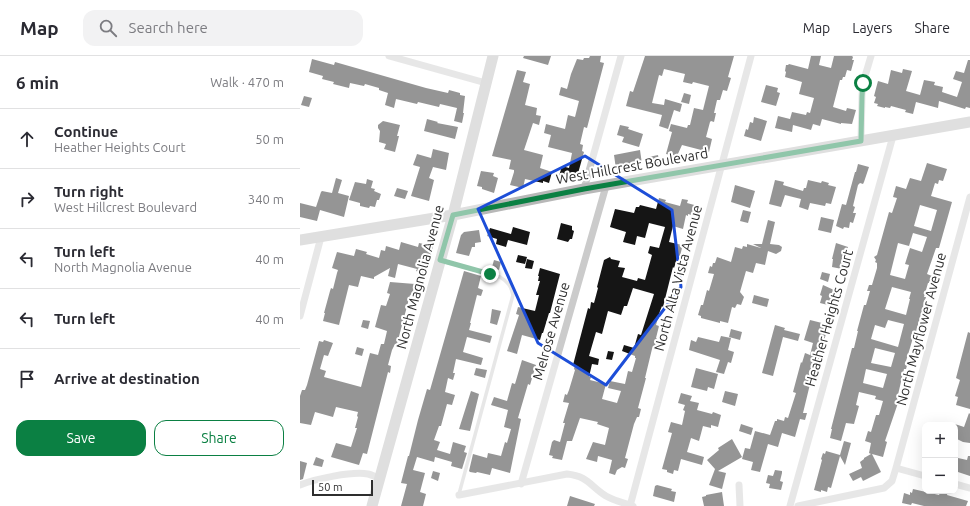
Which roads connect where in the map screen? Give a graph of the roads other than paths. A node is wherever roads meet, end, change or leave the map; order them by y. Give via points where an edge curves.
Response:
1 (389, 56) edge
2 (493, 56) edge
3 (621, 56) edge
4 (751, 56) edge
5 (871, 56) edge
6 (486, 83) junction
7 (970, 122) edge
8 (893, 136) junction
9 (861, 141) junction
10 (721, 166) junction
11 (606, 186) junction
12 (584, 189) junction
13 (970, 197) edge
14 (453, 215) junction
15 (321, 237) junction
16 (300, 240) edge
17 (440, 260) junction
18 (300, 316) edge
19 (896, 468) junction
20 (922, 475) edge
21 (380, 478) junction
22 (521, 484) junction
23 (300, 485) edge
24 (739, 485) dead end
25 (958, 485) edge
26 (970, 488) edge
27 (459, 495) joint
28 (372, 506) edge
29 (631, 506) edge
30 (740, 506) edge
31 (790, 506) edge
32 (798, 506) edge

1 - 6 street
2 - 6 street, North Magnolia Avenue
3 - 12 street
4 - 10 street, North Alta Vista Avenue
5 - 9 street via 863,83
6 - 14 street, North Magnolia Avenue
7 - 8 street, West Hillcrest Boulevard
8 - 9 street, West Hillcrest Boulevard
8 - 31 street, Heather Heights Court
9 - 10 street, West Hillcrest Boulevard
10 - 11 street, West Hillcrest Boulevard
10 - 29 street, North Alta Vista Avenue
11 - 12 street, West Hillcrest Boulevard
11 - 22 street, Melrose Avenue
12 - 14 street, West Hillcrest Boulevard
13 - 19 street, North Mayflower Avenue
14 - 15 street, West Hillcrest Boulevard
14 - 17 street, North Magnolia Avenue
15 - 16 street, West Hillcrest Boulevard
15 - 18 street
17 - 21 street, North Magnolia Avenue
17 - 27 lane via 500,277 507,281 513,295
19 - 20 street
19 - 32 street, North Mayflower Avenue via 892,481 884,488
21 - 23 street via 357,474
21 - 28 street, North Magnolia Avenue
22 - 27 street
22 - 29 street via 567,474 577,475 604,495
24 - 30 street
25 - 26 street

